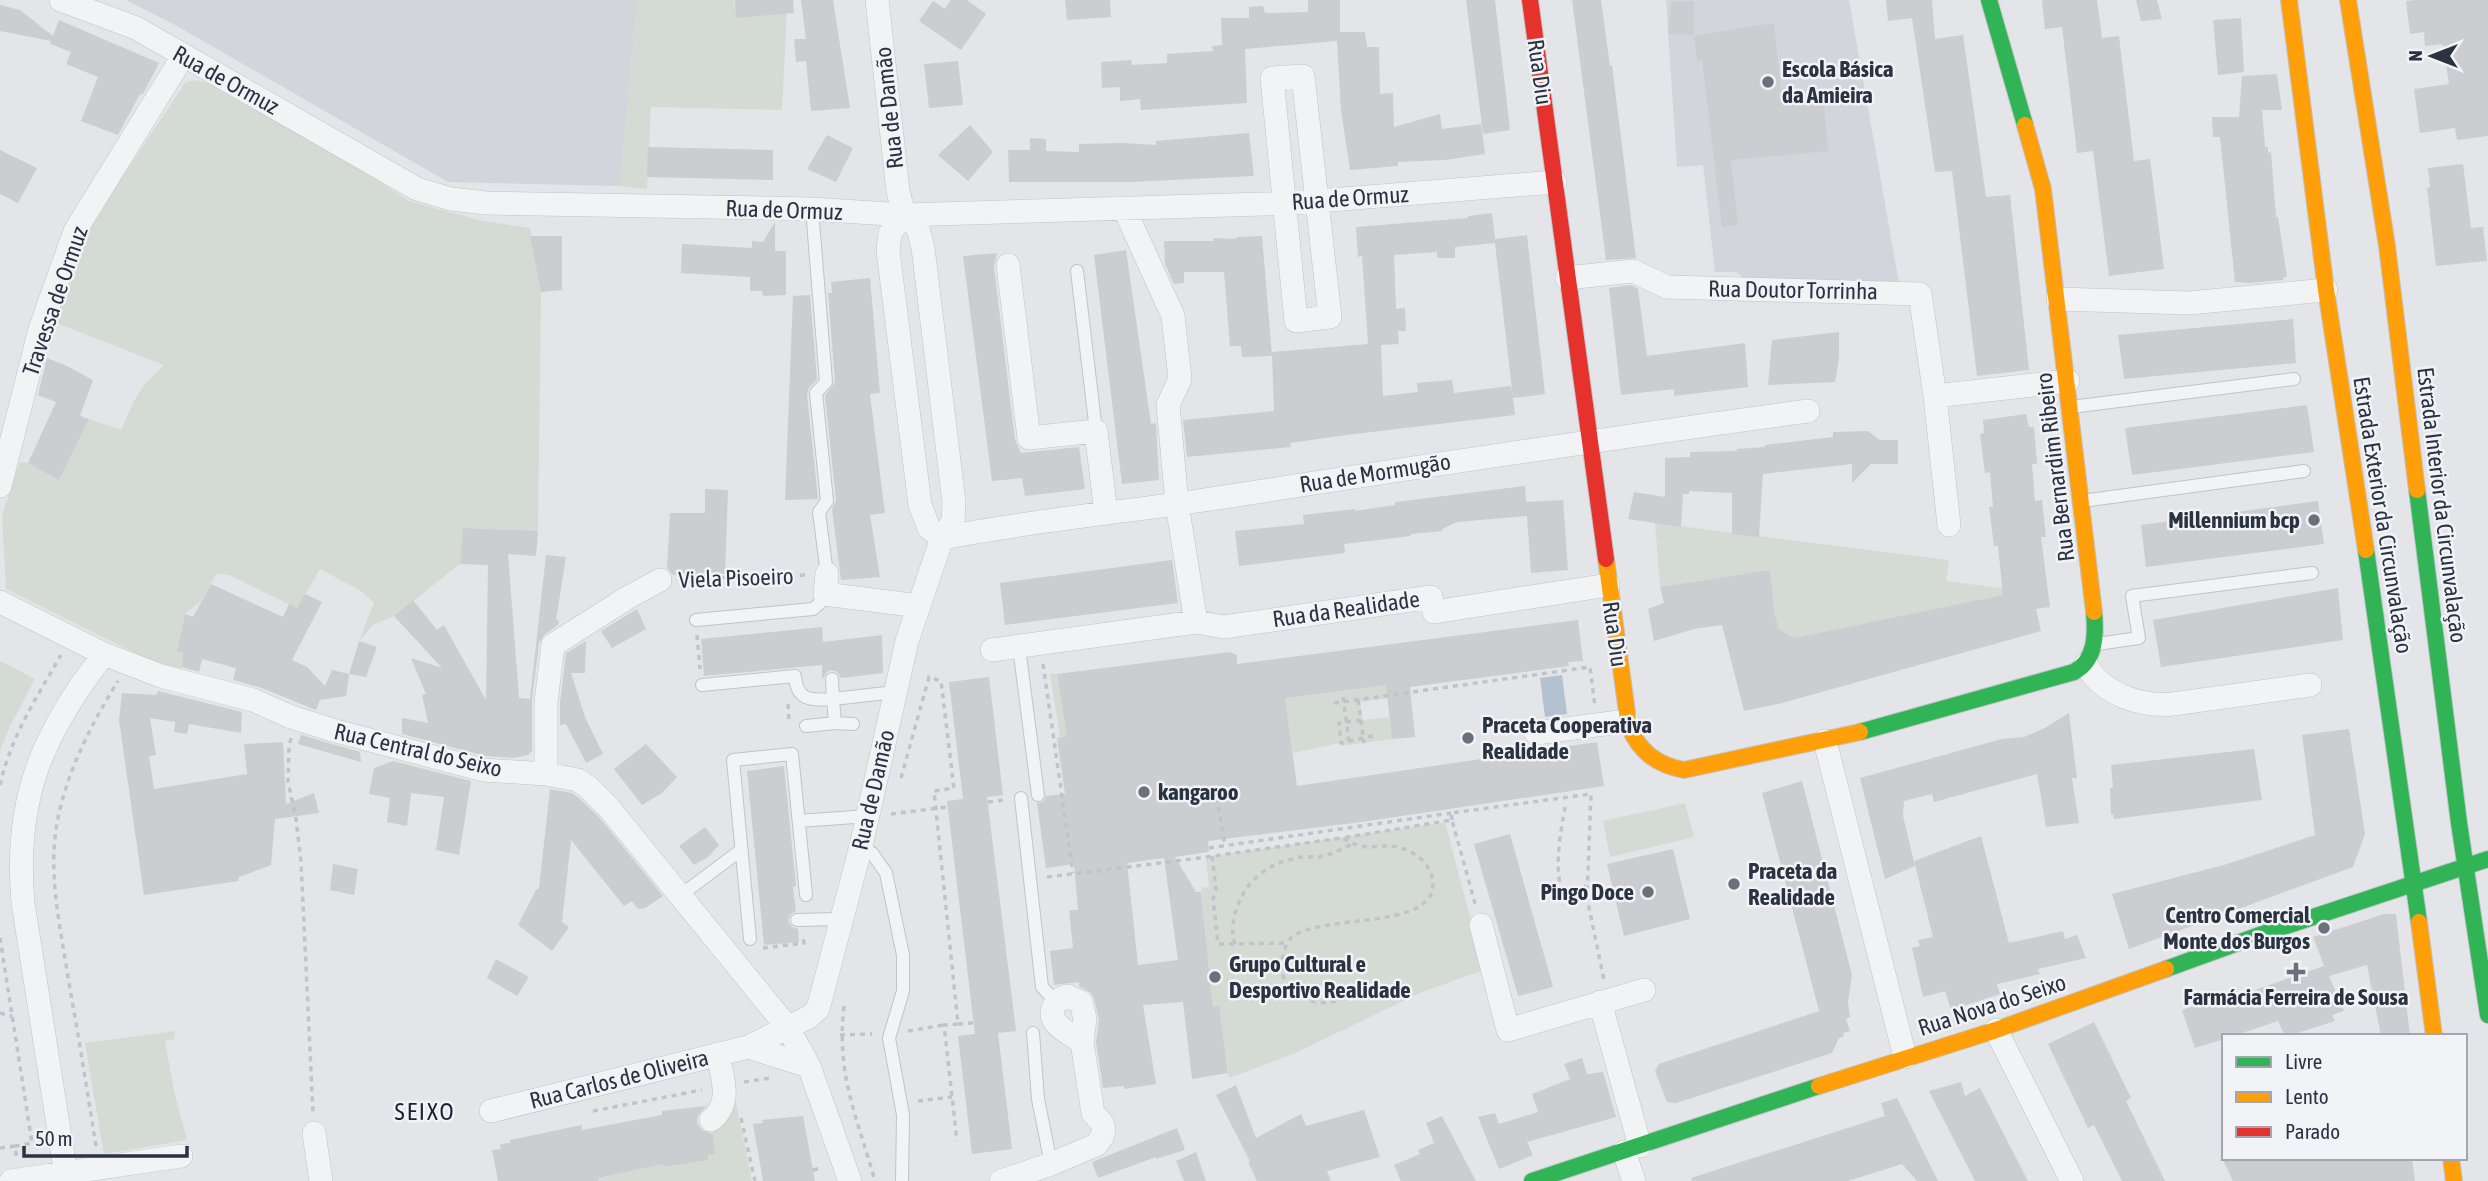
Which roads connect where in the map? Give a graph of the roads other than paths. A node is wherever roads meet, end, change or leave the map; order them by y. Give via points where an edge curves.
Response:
1 (61, 0) edge
2 (877, 0) edge
3 (1530, 0) edge
4 (1989, 0) edge
5 (2289, 0) edge
6 (2348, 0) edge
7 (183, 56) junction
8 (1555, 182) junction
9 (1317, 201) junction
10 (1283, 203) junction
11 (1124, 208) junction
12 (812, 209) junction
13 (904, 215) junction
14 (1008, 265) dead end
15 (1077, 271) dead end
16 (1567, 278) junction
17 (2326, 290) junction
18 (2058, 299) junction
19 (2294, 379) dead end
20 (2068, 381) junction
21 (1936, 396) junction
22 (2071, 407) junction
23 (1808, 411) dead end
24 (1096, 430) junction
25 (1589, 440) junction
26 (2304, 471) dead end
27 (0, 486) edge
28 (2082, 501) junction
29 (1177, 504) junction
30 (1106, 513) junction
31 (1949, 525) dead end
32 (942, 538) junction
33 (2312, 573) dead end
34 (660, 580) road end
35 (826, 584) junction
36 (1608, 585) junction
37 (0, 602) edge
38 (919, 606) junction
39 (696, 620) road end
40 (1196, 622) junction
41 (1029, 645) junction
42 (992, 650) dead end
43 (104, 654) junction
44 (2089, 654) junction
45 (832, 679) dead end
46 (702, 685) road end
47 (2310, 685) dead end
48 (895, 692) junction
49 (2443, 693) junction
50 (833, 699) junction
51 (2389, 701) junction
52 (2404, 712) dead end
53 (2427, 712) dead end
54 (1628, 721) junction
55 (835, 723) junction
56 (853, 724) dead end
57 (806, 726) dead end
58 (1536, 733) dead end
59 (1825, 741) junction
60 (546, 774) junction
61 (1038, 795) dead end
62 (1016, 799) road end
63 (799, 821) junction
64 (878, 821) junction
65 (861, 846) junction
66 (741, 850) junction
67 (2488, 859) edge
68 (2465, 866) junction
69 (2412, 883) junction
70 (681, 895) junction
71 (806, 895) dead end
72 (841, 919) junction
73 (797, 920) dead end
74 (1481, 925) road end
75 (750, 939) dead end
76 (1644, 990) dead end
77 (1056, 1002) joint
78 (1600, 1002) junction
79 (2488, 1015) edge
80 (788, 1028) junction
81 (1996, 1030) junction
82 (1033, 1033) dead end
83 (2434, 1034) edge
84 (748, 1046) junction
85 (718, 1054) junction
86 (1905, 1057) junction
87 (809, 1066) junction
88 (491, 1111) dead end
89 (711, 1120) dead end
90 (314, 1133) road end
91 (1632, 1149) junction
92 (181, 1156) dead end
93 (2451, 1160) edge
94 (1051, 1164) junction
95 (66, 1177) edge
96 (11, 1181) edge
97 (321, 1181) edge
98 (850, 1181) edge
99 (902, 1181) edge
100 (1000, 1181) edge
101 (1532, 1181) edge
102 (1634, 1181) edge
103 (2072, 1181) edge
104 (2454, 1181) edge

1 - 7 street, Rua de Ormuz via 136,28
2 - 13 street, Rua de Damão
3 - 8 main road, Rua Diu
4 - 18 main road, Rua Bernardim Ribeiro via 2043,189
5 - 17 main road, Estrada Exterior da Circunvalação
6 - 49 main road, Estrada Interior da Circunvalação via 2387,246
7 - 12 street, Rua de Ormuz via 434,195 499,203
7 - 27 street, Travessa de Ormuz via 75,231 40,329
8 - 9 street, Rua de Ormuz
8 - 16 main road, Rua Diu
9 - 10 street, Rua de Ormuz
9 - 10 street via 1330,317 1296,321
9 - 10 street via 1303,76 1282,77 1272,78
10 - 11 street, Rua de Ormuz
11 - 13 street, Rua de Ormuz
11 - 29 street via 1172,316 1180,379 1167,405
12 - 13 street, Rua de Ormuz
12 - 35 lane via 826,382 816,393 827,501 819,512
13 - 32 street, Rua de Damão via 918,228 923,248 954,502 953,521
13 - 32 street via 890,233 888,251 920,505 929,528
14 - 24 street via 1028,438
15 - 24 lane
16 - 21 street, Rua Doutor Torrinha via 1633,271 1667,287 1920,294
16 - 25 main road, Rua Diu
17 - 18 street via 2189,303
17 - 51 main road, Estrada Exterior da Circunvalação
18 - 20 main road, Rua Bernardim Ribeiro
19 - 22 lane
20 - 21 street
20 - 22 main road, Rua Bernardim Ribeiro
21 - 31 street, Rua Doutor Torrinha
22 - 28 main road, Rua Bernardim Ribeiro
23 - 25 street, Rua de Mormugão
24 - 30 street
25 - 29 street, Rua de Mormugão
25 - 36 main road, Rua Diu
26 - 28 lane
28 - 44 main road, Rua Bernardim Ribeiro via 2096,623
29 - 30 street, Rua de Mormugão
29 - 40 street
30 - 32 street, Rua de Mormugão
32 - 38 street, Rua de Damão
33 - 44 lane via 2132,596 2139,638
34 - 60 street, Viela Pisoeiro via 553,645 546,702
35 - 38 street, Viela Pisoeiro
35 - 39 lane via 820,603 813,608
36 - 40 street, Rua da Realidade via 1434,612 1431,597 1224,627
36 - 54 main road, Rua Diu
37 - 43 street, Rua Central do Seixo
38 - 48 street, Rua de Damão
40 - 41 street, Rua da Realidade
41 - 42 street, Rua da Realidade
41 - 61 lane
43 - 60 street, Rua Central do Seixo via 161,676 253,700 297,720 483,770
43 - 95 street via 71,699 44,750 20,842 23,903
44 - 47 street via 2097,680 2112,691 2157,704
44 - 59 main road via 2060,678
45 - 50 lane
46 - 50 lane via 795,676 796,687 808,699
48 - 50 lane
48 - 64 street, Rua de Damão
49 - 53 main road
49 - 68 main road, Estrada Interior da Circunvalação
50 - 55 lane
51 - 52 main road
51 - 69 main road, Estrada Exterior da Circunvalação
54 - 58 street
54 - 59 main road, Rua Diu via 1633,740 1648,756 1684,770
55 - 56 lane
55 - 57 lane
59 - 86 street
60 - 70 street, Rua Central do Seixo via 578,780 588,787
62 - 77 lane via 1031,879 1042,987
63 - 64 lane
63 - 66 lane via 792,754 733,760
63 - 71 lane
64 - 65 street, Rua de Damão
65 - 72 street, Rua de Damão
65 - 99 lane via 886,873 899,928 903,991 890,1046 902,1103
66 - 70 lane
66 - 75 lane
67 - 68 main road, Rua Nova do Seixo
68 - 69 main road, Rua Nova do Seixo
68 - 79 main road, Estrada Interior da Circunvalação
69 - 81 main road, Rua Nova do Seixo
69 - 83 main road, Estrada Exterior da Circunvalação
70 - 80 street, Rua Central do Seixo
72 - 73 lane
72 - 80 street, Rua de Damão via 818,1009
74 - 78 street via 1508,1030
76 - 78 street
77 - 94 street via 1052,1016 1056,1024 1082,1042 1093,1113 1104,1130 1096,1145
78 - 91 street
80 - 84 street, Rua Carlos de Oliveira
80 - 87 street, Rua Central do Seixo
81 - 86 main road, Rua Nova do Seixo
81 - 103 street
82 - 94 lane via 1038,1098
84 - 85 street, Rua Carlos de Oliveira
84 - 87 street
85 - 88 street, Rua Carlos de Oliveira
85 - 89 street via 724,1105
86 - 91 main road, Rua Nova do Seixo
87 - 98 street, Rua Central do Seixo
90 - 97 street
91 - 101 main road, Rua Nova do Seixo
91 - 102 street
92 - 95 street
93 - 104 main road
94 - 100 street
95 - 96 street

